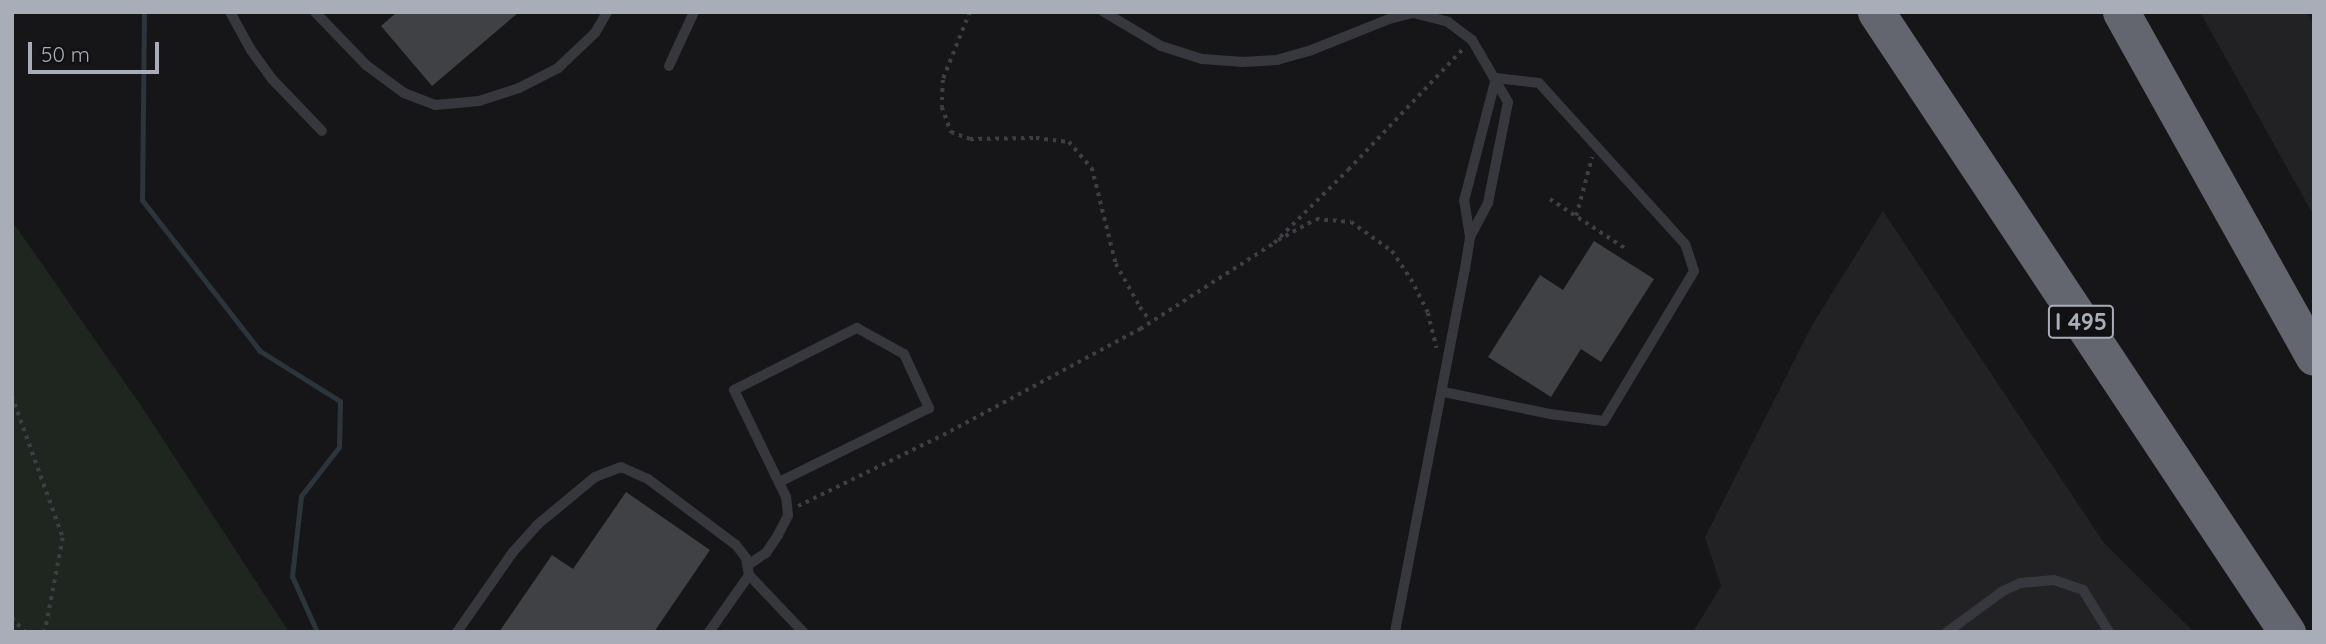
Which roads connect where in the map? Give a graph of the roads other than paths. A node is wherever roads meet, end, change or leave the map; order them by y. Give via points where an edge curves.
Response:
1 (230, 12) edge
2 (315, 12) edge
3 (607, 12) edge
4 (694, 12) edge
5 (1104, 12) edge
6 (1876, 12) edge
7 (2121, 12) edge
8 (669, 66) dead end
9 (1496, 78) junction
10 (322, 131) dead end
11 (1470, 237) junction
12 (2314, 357) edge
13 (1444, 391) junction
14 (779, 482) junction
15 (748, 570) junction
16 (457, 632) edge
17 (709, 632) edge
18 (803, 632) edge
19 (1395, 632) edge
20 (1947, 632) edge
21 (2109, 632) edge
22 (2287, 632) edge

1 - 10 lane via 272,79
2 - 3 lane via 366,65 404,93 435,105 480,101 558,68 595,33
4 - 8 lane
5 - 9 lane via 1161,46 1215,60 1276,60 1413,13 1448,22 1472,40
6 - 22 highway, I 495
7 - 12 highway
9 - 11 lane via 1464,201
9 - 11 lane via 1508,102 1488,203
9 - 13 lane via 1539,83 1685,244 1694,271 1604,421
11 - 13 lane
13 - 19 lane
14 - 14 lane via 734,390 858,328 904,354 929,408
14 - 15 lane via 788,511 766,553
15 - 16 lane via 736,545 648,479 613,468 595,477 527,537
15 - 17 lane
15 - 18 lane
20 - 21 lane via 2003,591 2020,583 2053,580 2083,590

